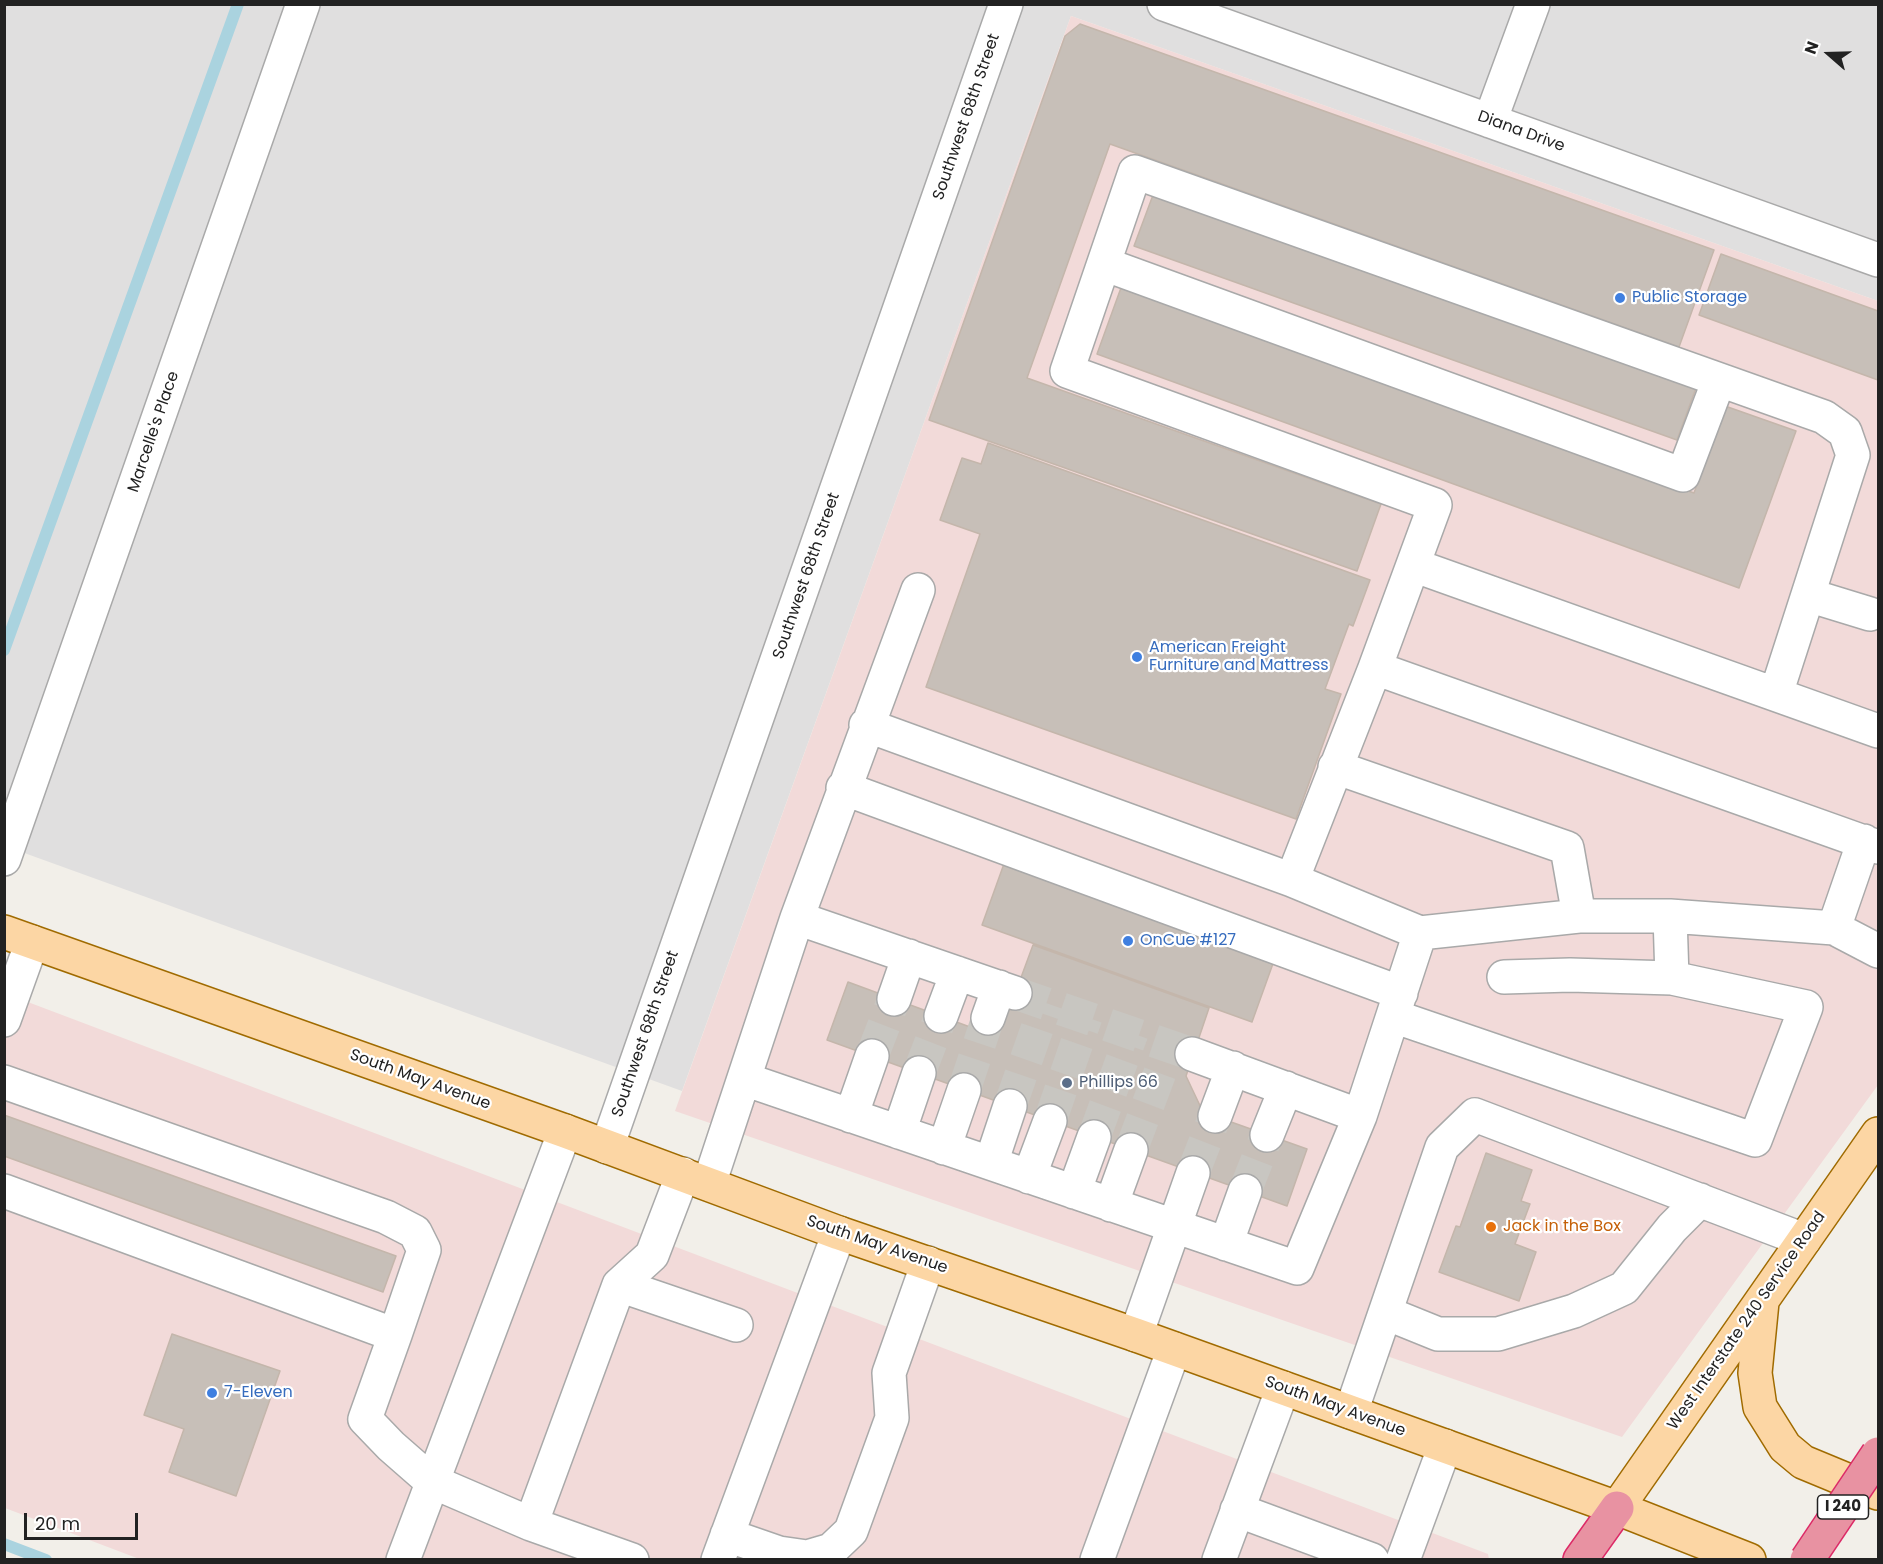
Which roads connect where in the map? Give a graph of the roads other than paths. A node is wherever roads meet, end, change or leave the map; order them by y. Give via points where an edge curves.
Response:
1 (303, 4) edge
2 (1006, 4) edge
3 (1164, 4) edge
4 (1533, 4) edge
5 (1490, 121) junction
6 (1878, 260) edge
7 (1104, 264) junction
8 (1719, 380) junction
9 (1413, 565) junction
10 (918, 590) dead end
11 (1808, 595) junction
12 (1876, 607) edge
13 (1375, 668) junction
14 (1776, 694) junction
15 (866, 725) junction
16 (1878, 730) edge
17 (1335, 767) junction
18 (843, 788) junction
19 (1871, 844) edge
20 (4, 859) edge
21 (1292, 880) junction
22 (1579, 916) junction
23 (1670, 916) junction
24 (797, 918) junction
25 (1834, 928) junction
26 (1420, 933) junction
27 (18, 937) edge
28 (1878, 951) edge
29 (909, 956) junction
30 (957, 972) junction
31 (1504, 977) dead end
32 (1672, 978) junction
33 (894, 999) tunnel mouth
34 (1397, 1005) junction
35 (940, 1016) tunnel mouth
36 (988, 1018) tunnel mouth
37 (4, 1020) edge
38 (1192, 1054) tunnel mouth
39 (872, 1056) tunnel mouth
40 (1233, 1068) junction
41 (919, 1073) tunnel mouth
42 (744, 1079) junction
43 (4, 1082) edge
44 (1286, 1088) junction
45 (964, 1090) tunnel mouth
46 (1010, 1106) tunnel mouth
47 (851, 1116) junction
48 (1215, 1116) tunnel mouth
49 (1360, 1116) junction
50 (1050, 1121) tunnel mouth
51 (565, 1131) junction
52 (899, 1132) junction
53 (1878, 1134) edge
54 (1267, 1135) tunnel mouth
55 (1094, 1137) tunnel mouth
56 (607, 1147) junction
57 (944, 1148) junction
58 (1131, 1150) tunnel mouth
59 (991, 1163) junction
60 (1193, 1173) tunnel mouth
61 (1029, 1177) junction
62 (696, 1179) junction
63 (4, 1191) edge
64 (1245, 1191) tunnel mouth
65 (1074, 1192) junction
66 (1700, 1200) junction
67 (1111, 1205) junction
68 (1174, 1226) junction
69 (839, 1233) junction
70 (1804, 1240) junction
71 (1226, 1244) junction
72 (928, 1263) junction
73 (619, 1285) junction
74 (1762, 1300) junction
75 (1386, 1313) junction
76 (736, 1325) dead end
77 (395, 1335) junction
78 (1136, 1335) junction
79 (1174, 1348) junction
80 (1283, 1388) junction
81 (1351, 1412) junction
82 (1445, 1446) junction
83 (1878, 1454) edge
84 (431, 1481) junction
85 (1878, 1493) edge
86 (1617, 1508) junction
87 (1237, 1510) junction
88 (531, 1524) junction
89 (722, 1547) edge
90 (403, 1560) edge
91 (632, 1560) edge
92 (1097, 1560) edge
93 (1219, 1560) edge
94 (1372, 1560) edge
95 (1403, 1560) edge
96 (1580, 1560) edge
97 (1749, 1560) edge
98 (1807, 1560) edge

1 - 20 street, Marcelle's Place
2 - 56 street, Southwest 68th Street
3 - 5 street, Diana Drive
4 - 5 street
5 - 6 street, Diana Drive
7 - 8 street via 1135,172
7 - 8 street via 1683,475
7 - 9 street via 1067,371 1435,505
8 - 11 street via 1824,417 1845,432 1852,455
9 - 13 street
9 - 14 street
10 - 15 street
11 - 12 street
11 - 14 street
13 - 17 street
13 - 19 street
14 - 16 street
15 - 18 street
15 - 21 street
17 - 21 street
17 - 22 street via 1567,848
18 - 24 street
18 - 34 street
19 - 25 street
21 - 26 street
22 - 23 street
22 - 26 street
23 - 25 street
23 - 32 street
24 - 29 street
24 - 42 street
25 - 28 street
26 - 34 street
27 - 37 street
27 - 51 main road, South May Avenue
29 - 30 street
29 - 33 street
30 - 35 street
30 - 36 street via 1007,990
31 - 32 street
32 - 34 street via 1806,1007 1755,1140
34 - 49 street
38 - 40 street
39 - 47 street
40 - 44 street
40 - 48 street
41 - 52 street
42 - 47 street
42 - 62 street
43 - 77 street via 386,1217 415,1232 424,1250
44 - 49 street
44 - 54 street
45 - 57 street
46 - 59 street
47 - 52 street
49 - 71 street via 1297,1268
50 - 61 street
51 - 56 main road, South May Avenue
51 - 84 street
52 - 57 street
53 - 70 main road, West Interstate 240 Service Road
55 - 65 street
56 - 62 main road, South May Avenue
57 - 59 street
58 - 67 street
59 - 61 street
60 - 68 street
61 - 65 street
62 - 69 main road, South May Avenue
62 - 73 street via 652,1255
63 - 77 street
64 - 71 street
65 - 67 street
66 - 70 street
66 - 75 street via 1624,1288 1574,1311 1498,1334 1438,1334
66 - 75 street via 1475,1115 1442,1147
67 - 68 street
68 - 71 street
68 - 78 street
69 - 72 main road, South May Avenue
69 - 89 street
70 - 74 main road, West Interstate 240 Service Road
72 - 78 main road, South May Avenue
72 - 89 street via 889,1373 892,1418 851,1531 831,1550 807,1557
73 - 76 street
73 - 88 street
74 - 85 main road via 1755,1373 1760,1407 1785,1447 1803,1462
74 - 86 main road, West Interstate 240 Service Road
75 - 81 street
77 - 84 street via 365,1419
78 - 79 main road, South May Avenue
79 - 80 main road, South May Avenue
79 - 92 street
80 - 81 main road, South May Avenue
80 - 87 street
81 - 82 main road, South May Avenue
82 - 86 main road, South May Avenue
82 - 95 street
83 - 98 highway, I 240, bridge
84 - 88 street
84 - 90 street
86 - 96 highway
86 - 97 main road, South May Avenue
87 - 93 street
87 - 94 street
88 - 91 street

